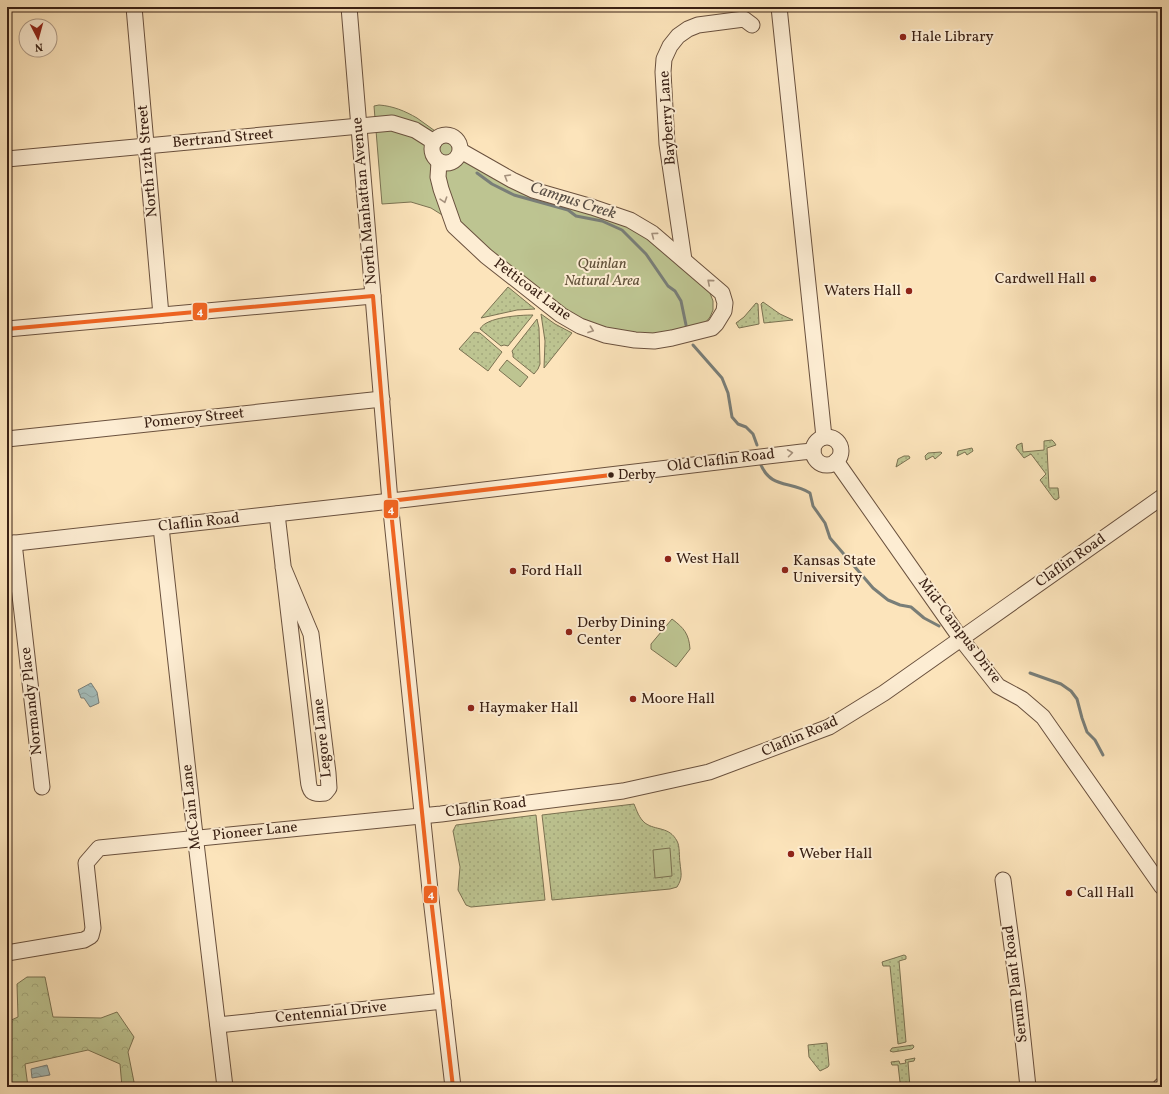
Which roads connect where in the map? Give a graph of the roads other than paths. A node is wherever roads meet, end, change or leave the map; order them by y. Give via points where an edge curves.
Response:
1 (134, 7) edge
2 (349, 7) edge
3 (779, 7) edge
4 (752, 25) dead end
5 (359, 126) junction
6 (434, 142) junction
7 (146, 146) junction
8 (461, 151) junction
9 (7, 159) edge
10 (439, 162) junction
11 (684, 260) junction
12 (373, 296) junction
13 (162, 315) junction
14 (7, 329) edge
15 (382, 399) junction
16 (824, 437) junction
17 (7, 439) edge
18 (813, 452) junction
19 (836, 461) junction
20 (1162, 497) edge
21 (390, 501) junction
22 (277, 514) junction
23 (161, 527) junction
24 (11, 544) edge
25 (283, 567) junction
26 (961, 639) junction
27 (42, 787) dead end
28 (423, 815) junction
29 (195, 838) junction
30 (1003, 880) dead end
31 (1162, 887) edge
32 (7, 953) edge
33 (443, 1001) junction
34 (218, 1025) junction
35 (1162, 1085) edge
36 (225, 1087) edge
37 (453, 1087) edge
38 (1028, 1087) edge
39 (1160, 1087) edge

1 - 7 street, North 12th Street
2 - 5 street, North Manhattan Avenue
3 - 16 street
4 - 11 street, Bayberry Lane via 744,20 698,25 678,36 664,59 668,144
5 - 6 street, Bertrand Street via 392,123 415,130
5 - 7 street, Bertrand Street
5 - 12 street, North Manhattan Avenue
6 - 8 street via 442,135 452,136 459,142
6 - 10 street via 433,155
7 - 9 street, Bertrand Street
7 - 13 street, North 12th Street
8 - 10 street via 453,162
11 -> 8 street via 652,233 630,220 533,190
10 -> 11 street, Petticoat Lane via 440,189 454,226 486,256 561,315 580,326 605,335 654,341 712,328 724,311 722,293
12 - 13 street
12 - 15 street, North Manhattan Avenue
13 - 14 street
15 - 17 street, Pomeroy Street
15 - 21 street, North Manhattan Avenue
16 - 18 street via 815,444
16 - 19 street via 832,438 839,444 840,452
18 - 19 street via 816,460 821,463
21 -> 18 street, Old Claflin Road
19 - 26 street, Mid-Campus Drive
20 - 26 street, Claflin Road
21 - 22 street, Claflin Road
21 - 28 street, North Manhattan Avenue
22 - 23 street, Claflin Road
22 - 25 street, Legore Lane
23 - 24 street, Claflin Road
23 - 29 street, McCain Lane
24 - 27 street, Normandy Place
25 - 25 street, Legore Lane via 309,787 313,793 325,793 329,788 328,774 311,634
26 - 28 street, Claflin Road via 884,693 829,727 709,772 623,791
26 - 31 street, Mid-Campus Drive via 998,686 1022,699 1043,717
28 - 29 street, Pioneer Lane
28 - 33 street, North Manhattan Avenue
29 - 32 street, Pioneer Lane via 99,848 86,863 93,928 91,936 84,940
29 - 34 street, McCain Lane
30 - 38 street, Serum Plant Road
33 - 34 street, Centennial Drive
33 - 37 street, North Manhattan Avenue
34 - 36 street, McCain Lane
35 - 39 street

